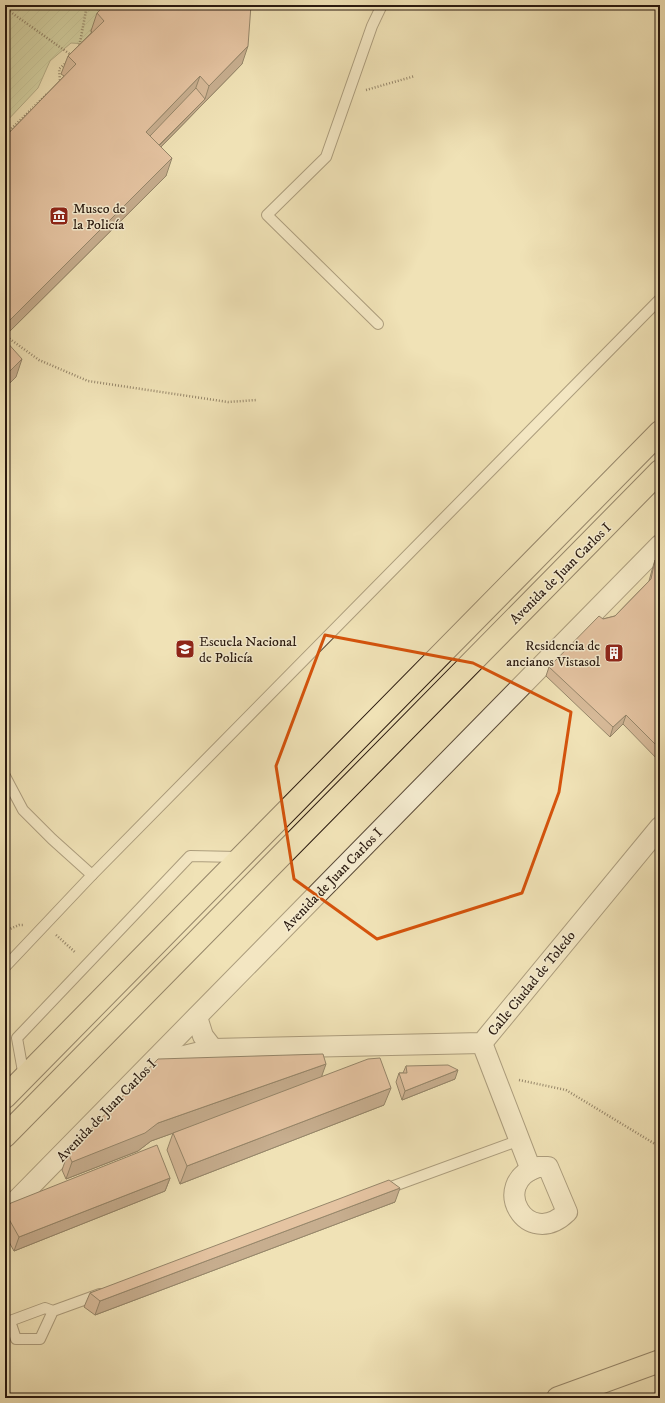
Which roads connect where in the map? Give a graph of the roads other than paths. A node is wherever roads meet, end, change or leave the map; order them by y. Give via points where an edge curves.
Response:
1 (382, 5) edge
2 (660, 299) edge
3 (378, 324) dead end
4 (660, 432) edge
5 (660, 471) edge
6 (660, 545) edge
7 (5, 776) edge
8 (660, 827) edge
9 (241, 858) junction
10 (92, 876) junction
11 (5, 967) edge
12 (197, 1017) junction
13 (482, 1043) junction
14 (213, 1049) junction
15 (151, 1064) junction
16 (24, 1077) junction
17 (5, 1097) edge
18 (5, 1136) edge
19 (520, 1140) junction
20 (531, 1170) dead end
21 (376, 1192) edge
22 (5, 1212) edge
23 (106, 1292) edge
24 (53, 1311) dead end
25 (660, 1361) edge
26 (558, 1398) edge

1 - 3 lane via 372,26 326,156 267,215
2 - 10 lane
4 - 9 highway, Avenida de Juan Carlos I
5 - 18 highway, Avenida de Juan Carlos I
6 - 12 street, Avenida de Juan Carlos I
7 - 10 lane via 23,810
8 - 13 street, Calle Ciudad de Toledo
9 - 16 highway, Avenida de Juan Carlos I
9 - 16 lane via 190,856 17,1038
10 - 11 lane
12 - 14 street via 204,1036
12 - 15 street, Avenida de Juan Carlos I
13 - 14 street, Calle Ciudad de Toledo
13 - 19 street
14 - 15 street, Calle Ciudad de Toledo
15 - 22 street, Avenida de Juan Carlos I
16 - 17 highway, Avenida de Juan Carlos I
19 - 20 street
19 - 21 lane
23 - 24 lane
25 - 26 highway

